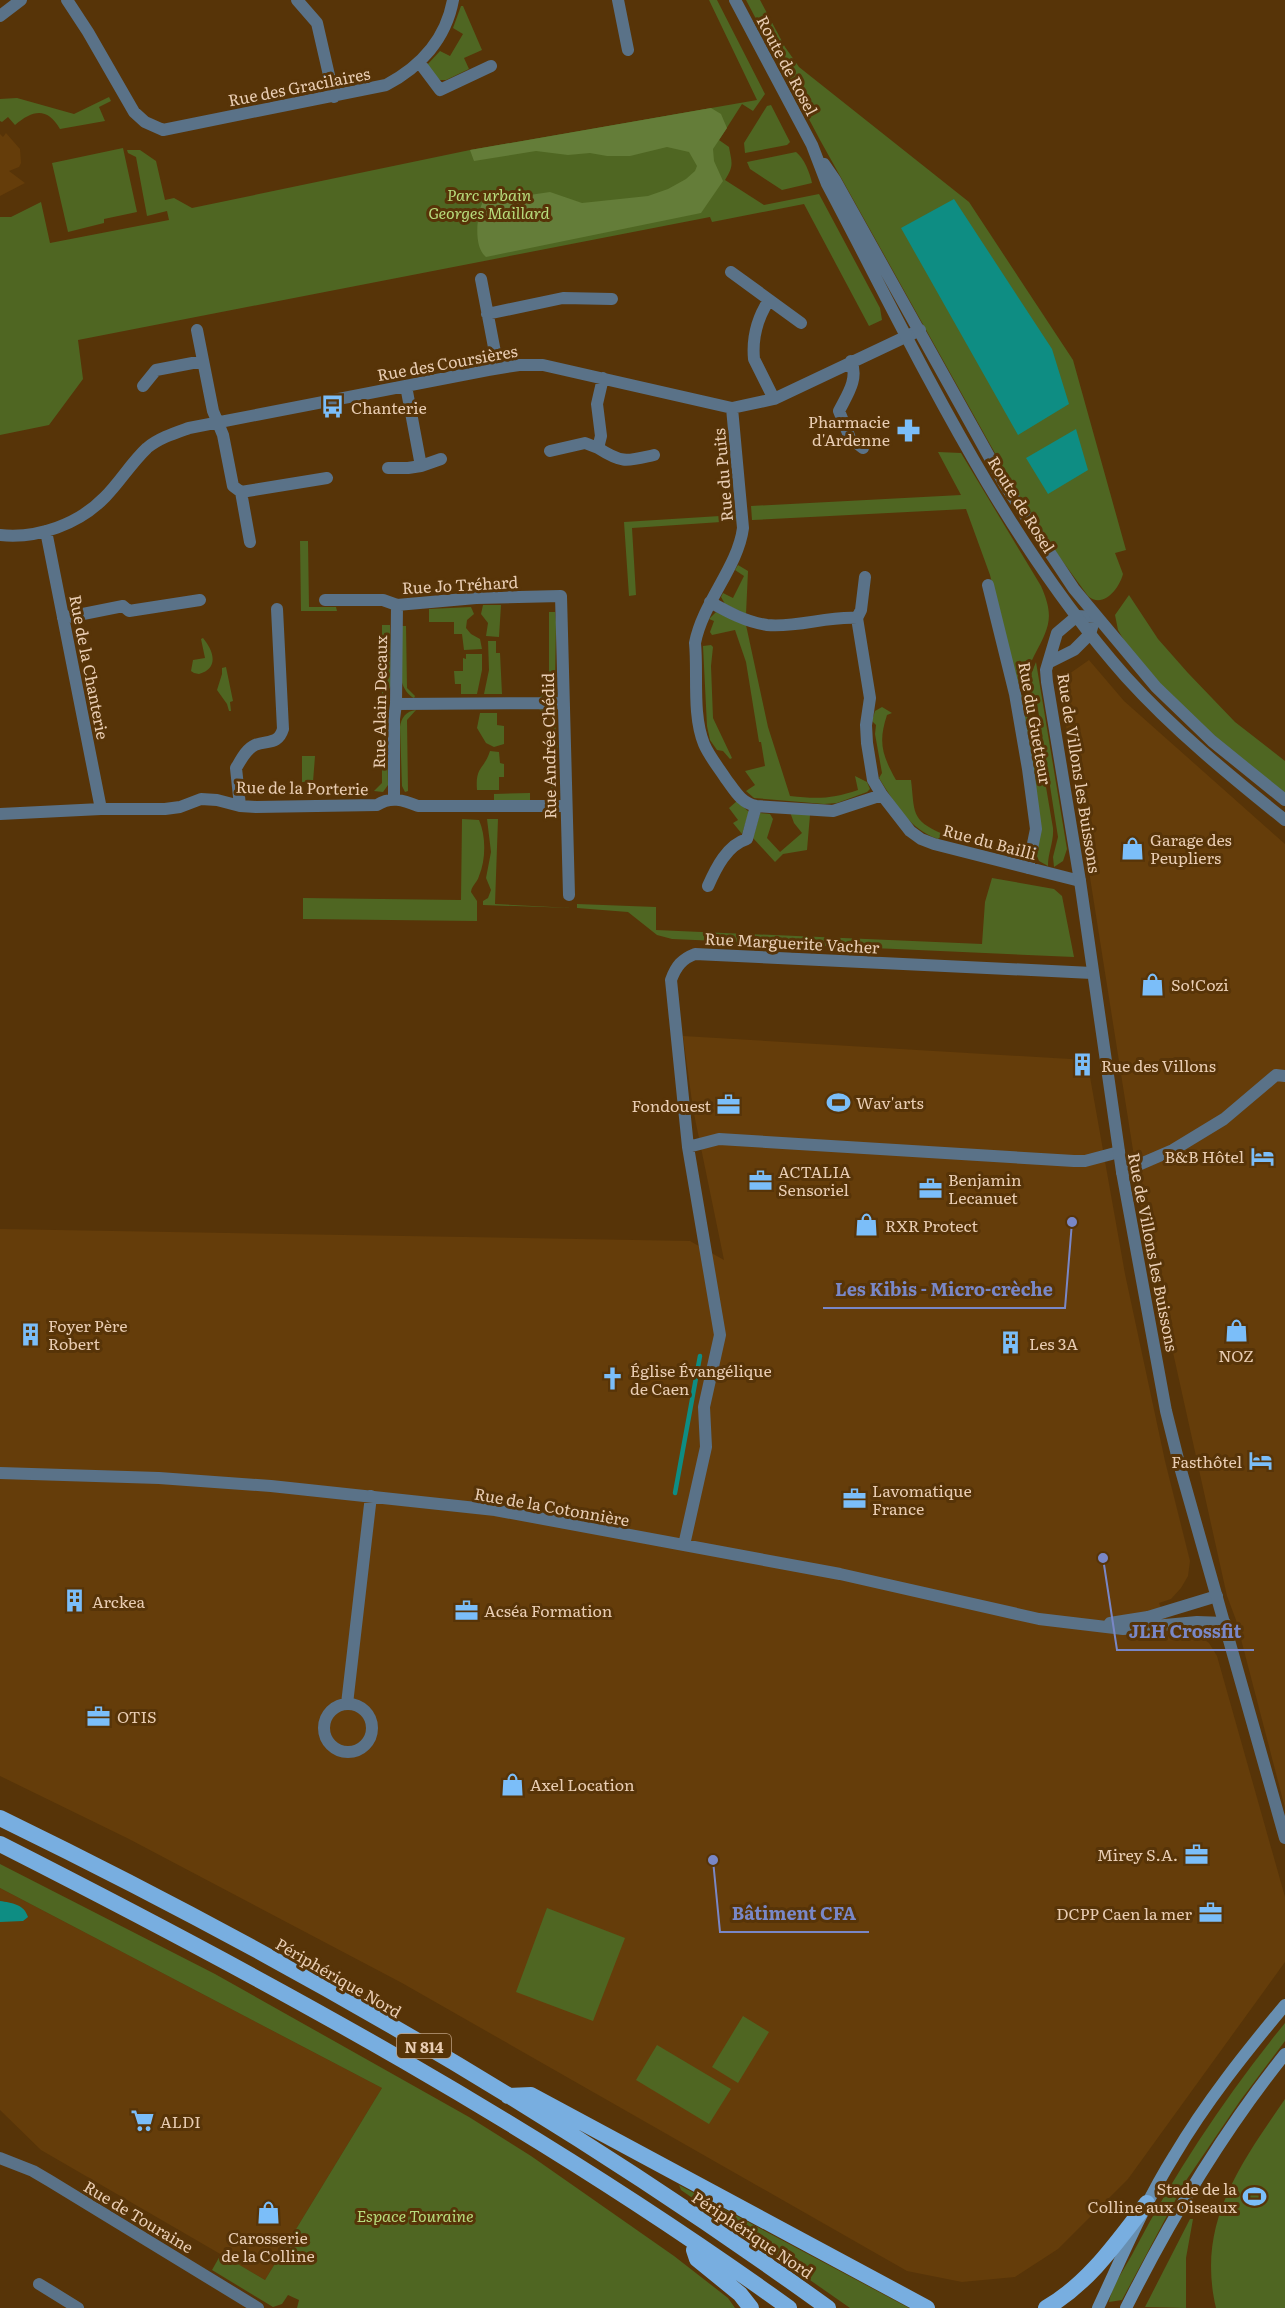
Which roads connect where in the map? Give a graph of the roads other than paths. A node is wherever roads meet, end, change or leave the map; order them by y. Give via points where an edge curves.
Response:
1 (21, 0) edge
2 (67, 0) edge
3 (297, 0) edge
4 (453, 0) edge
5 (618, 0) edge
6 (735, 0) edge
7 (0, 16) edge
8 (628, 50) dead end
9 (420, 62) junction
10 (491, 66) dead end
11 (334, 97) junction
12 (812, 146) junction
13 (731, 272) dead end
14 (481, 279) dead end
15 (612, 299) dead end
16 (769, 300) junction
17 (487, 314) junction
18 (801, 323) dead end
19 (196, 330) dead end
20 (920, 330) junction
21 (907, 337) junction
22 (203, 361) junction
23 (851, 361) junction
24 (498, 368) junction
25 (603, 378) junction
26 (143, 386) dead end
27 (406, 386) junction
28 (774, 399) junction
29 (732, 408) junction
30 (219, 422) junction
31 (598, 448) junction
32 (863, 448) dead end
33 (550, 451) dead end
34 (654, 455) dead end
35 (441, 459) dead end
36 (421, 466) junction
37 (388, 468) dead end
38 (327, 478) dead end
39 (241, 492) junction
40 (46, 531) junction
41 (0, 535) edge
42 (250, 542) dead end
43 (865, 577) dead end
44 (988, 585) dead end
45 (561, 596) joint
46 (200, 600) dead end
47 (325, 600) dead end
48 (710, 602) junction
49 (397, 605) junction
50 (277, 609) dead end
51 (1077, 616) junction
52 (1095, 616) junction
53 (63, 618) junction
54 (857, 618) junction
55 (1090, 634) junction
56 (1050, 662) junction
57 (564, 703) junction
58 (396, 704) junction
59 (882, 795) junction
60 (394, 800) junction
61 (1285, 800) edge
62 (240, 806) junction
63 (566, 806) junction
64 (756, 806) junction
65 (101, 809) junction
66 (0, 814) edge
67 (1285, 820) edge
68 (1028, 868) junction
69 (1080, 881) junction
70 (708, 886) dead end
71 (568, 894) dead end
72 (1092, 973) junction
73 (1285, 1076) edge
74 (688, 1147) junction
75 (1119, 1152) junction
76 (1122, 1172) junction
77 (0, 1473) edge
78 (371, 1496) junction
79 (684, 1545) junction
80 (1217, 1596) junction
81 (1225, 1623) junction
82 (1091, 1626) junction
83 (347, 1704) dead end
84 (0, 1818) edge
85 (1285, 1838) edge
86 (0, 1844) edge
87 (1285, 2005) edge
88 (1285, 2054) edge
89 (508, 2096) junction
90 (0, 2158) edge
91 (1147, 2203) junction
92 (690, 2240) junction
93 (39, 2284) dead end
94 (78, 2308) edge
95 (258, 2308) edge
96 (751, 2308) edge
97 (789, 2308) edge
98 (828, 2308) edge
99 (927, 2308) edge
100 (1046, 2308) edge
101 (1098, 2308) edge
102 (1126, 2308) edge

1 - 7 street
2 - 11 street, Rue des Gracilaires via 134,112 145,123 163,130
3 - 11 street via 317,23
4 - 9 street, Rue des Gracilaires via 442,33
5 - 8 street
6 - 12 street, Route de Rosel
9 - 10 street via 440,90
9 - 11 street, Rue des Gracilaires via 386,85
12 - 20 street, Route de Rosel
12 - 21 street, Route de Rosel via 827,184
13 - 16 street
14 - 17 street
15 - 17 street via 563,298
16 - 18 street
16 - 28 street via 759,316 754,359
17 - 24 street
19 - 22 street
20 - 21 street, Rue des Coursières
20 - 52 street, Route de Rosel via 1005,485
21 - 23 street, Rue des Coursières
21 - 51 street, Route de Rosel via 1013,524
22 - 26 street via 156,370
22 - 30 street via 213,411
23 - 28 street, Rue des Coursières
23 - 32 street via 855,372 852,386 839,411 850,438
24 - 25 street, Rue des Coursières via 543,365
24 - 27 street, Rue des Coursières
25 - 29 street, Rue des Coursières
25 - 31 street via 597,404 601,436
27 - 30 street, Rue des Coursières
27 - 36 street
28 - 29 street, Rue des Coursières
29 - 48 street, Rue du Puits via 742,537
30 - 39 street via 233,486
30 - 40 street, Rue des Coursières via 189,428 148,447 94,507 73,521
31 - 33 street via 585,443
31 - 34 street via 624,461
35 - 36 street
36 - 37 street
38 - 39 street
39 - 42 street
40 - 41 street, Rue des Coursières
40 - 53 street, Rue de la Chanterie
43 - 54 street, Rue du Bailli
44 - 68 street, Rue du Guetteur via 1016,694 1029,769 1036,829
45 - 49 street, Rue Jo Tréhard
45 - 57 street, Rue Andrée Chédid
46 - 53 street via 129,611 123,606
47 - 49 street, Rue Jo Tréhard via 383,600
48 - 54 street via 747,620 768,625
48 - 64 street, Rue du Puits via 695,643 700,731 709,753 737,794 746,804
49 - 58 street, Rue Alain Decaux
50 - 62 street via 283,729 276,741 249,749 236,768
51 - 52 street
51 - 55 street, Route de Rosel
51 - 56 street, Rue de Villons les Buissons via 1057,633
52 - 55 street
52 - 61 street, Route de Rosel via 1156,687 1212,741
53 - 65 street, Rue de la Chanterie
54 - 59 street, Rue du Bailli via 870,698 869,760 873,780
55 - 56 street, Rue de Villons les Buissons via 1074,650
55 - 67 street, Route de Rosel via 1187,738
56 - 69 street, Rue de Villons les Buissons via 1047,682
57 - 58 street
57 - 63 street, Rue Andrée Chédid
58 - 60 street, Rue Alain Decaux
59 - 64 street via 833,811
59 - 68 street, Rue du Bailli via 921,839
60 - 62 street, Rue de la Porterie via 377,805
60 - 63 street, Rue de la Porterie via 418,806
62 - 65 street, Rue de la Porterie via 201,799 165,809
63 - 71 street, Rue Andrée Chédid
64 - 70 street via 747,839 718,864
65 - 66 street, Rue de la Porterie
68 - 69 street, Rue du Bailli
69 - 72 street, Rue de Villons les Buissons
72 - 74 street, Rue Marguerite Vacher via 695,954 685,958 671,980
72 - 75 street, Rue de Villons les Buissons
73 - 76 street via 1276,1075 1224,1119 1173,1149
74 - 75 street via 719,1139 1074,1161
74 - 79 street, Rue Marguerite Vacher via 720,1335 704,1407 706,1447
75 - 76 street, Rue de Villons les Buissons
76 - 80 street, Rue de Villons les Buissons via 1172,1439
77 - 78 street, Rue de la Cotonnière via 159,1478
78 - 79 street, Rue de la Cotonnière via 495,1510
78 - 83 street
79 - 82 street, Rue de la Cotonnière via 840,1574 1039,1619
80 - 81 street, Rue de Villons les Buissons
80 - 82 street, Rue de la Cotonnière via 1148,1617
81 - 82 street, Rue de la Cotonnière via 1123,1629
81 - 85 street, Rue de Villons les Buissons
84 - 89 highway, Périphérique Nord / N 814 via 301,1975
86 - 92 highway, N 814 via 283,1991 439,2080
87 - 91 main road via 1208,2104
88 - 102 main road via 1198,2176
89 - 98 highway, Périphérique Nord / N 814 via 660,2193
89 - 99 highway via 531,2095
90 - 95 street, Rue de Touraine via 33,2171
91 - 100 highway via 1089,2274
91 - 101 main road
92 - 96 highway via 697,2259
92 - 97 highway, N 814
93 - 94 street

